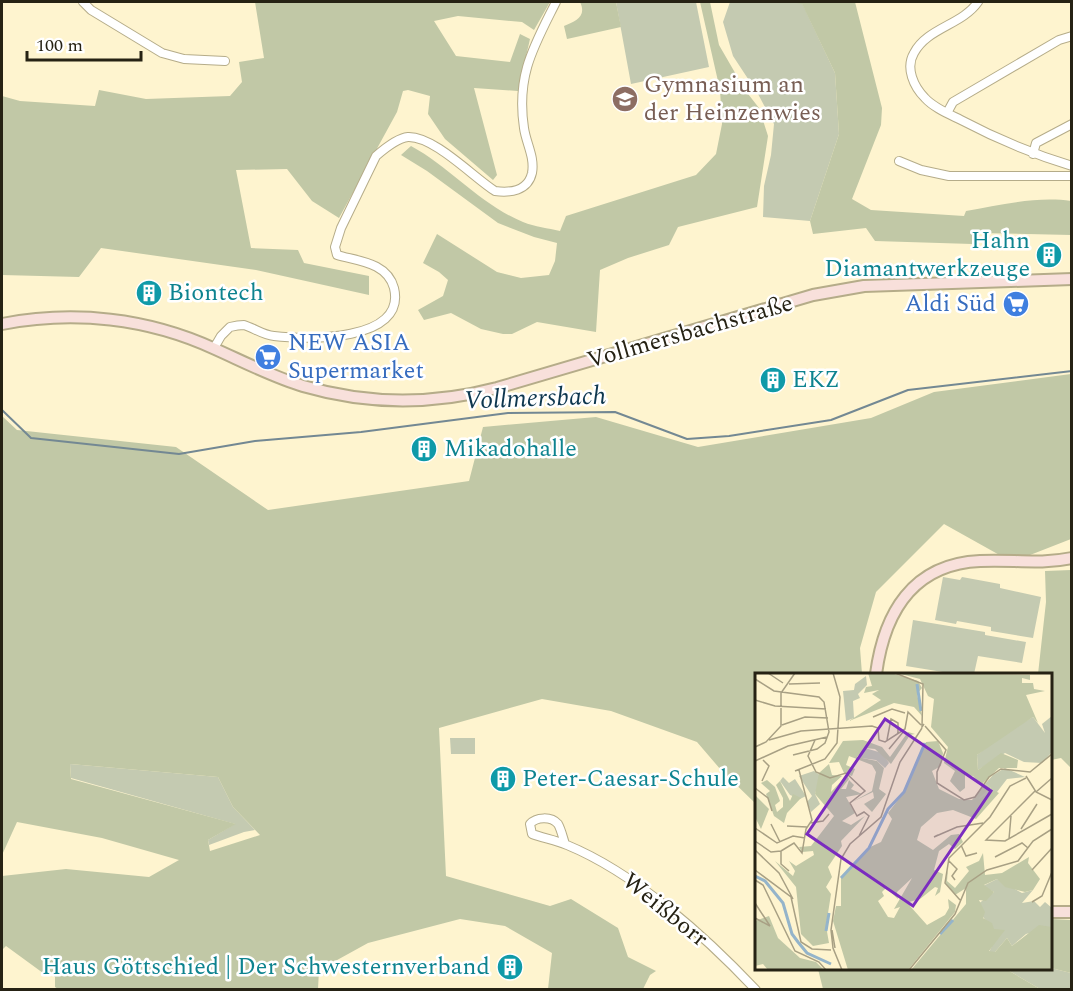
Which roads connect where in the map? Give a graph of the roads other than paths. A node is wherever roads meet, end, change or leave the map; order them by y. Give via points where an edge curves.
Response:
1 (83, 2) edge
2 (556, 2) edge
3 (978, 2) edge
4 (1071, 36) edge
5 (225, 61) dead end
6 (947, 113) junction
7 (1071, 124) edge
8 (1033, 154) junction
9 (899, 161) dead end
10 (1071, 166) edge
11 (1071, 176) edge
12 (1071, 279) edge
13 (2, 324) edge
14 (214, 348) junction
15 (1071, 558) edge
16 (876, 673) edge
17 (565, 844) junction
18 (1052, 912) edge
19 (1071, 912) edge
20 (756, 990) edge

1 - 5 street via 162,53
2 - 14 street via 535,42 522,90 524,129 532,156 532,173 527,183 507,193 495,191 432,143 408,137 386,147 376,156 335,247 337,255 377,266 386,273 395,298 387,318 371,328 318,339 272,336 244,325 230,327
3 - 6 street via 965,16 927,38 911,59 910,73 915,86 926,100
4 - 6 street via 953,102
6 - 8 street
7 - 8 street via 1036,143
8 - 10 street
9 - 11 street via 949,176
12 - 14 main road, Vollmersbachstraße via 864,286 813,295 497,388 426,401 371,400 334,394 274,376
13 - 14 main road, Vollmersbachstraße via 61,317 123,320
15 - 16 main road via 1050,563 980,561 954,564 932,574 908,590 892,614 878,654
17 - 17 street, Weißborr via 532,834 530,824 540,818 554,822
17 - 20 street, Weißborr via 643,889
18 - 19 main road

